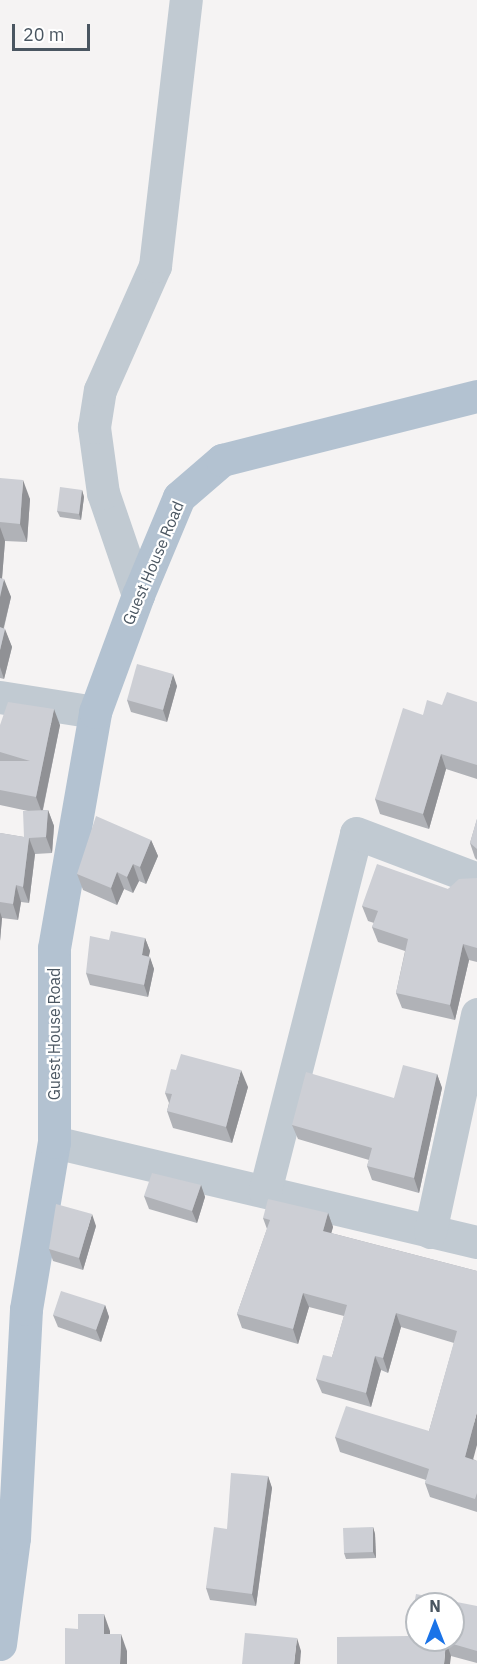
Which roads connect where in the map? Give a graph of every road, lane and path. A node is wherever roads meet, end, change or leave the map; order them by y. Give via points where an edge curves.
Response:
1 (186, 0) edge
2 (477, 396) edge
3 (138, 595) junction
4 (0, 697) edge
5 (95, 712) junction
6 (477, 879) edge
7 (477, 1014) edge
8 (54, 1142) junction
9 (265, 1191) junction
10 (430, 1232) junction
11 (477, 1242) edge
12 (0, 1644) edge

1 - 3 street via 155,266 100,390 94,427 103,493
2 - 3 main road, Guest House Road via 222,460 179,497
3 - 5 main road, Guest House Road
4 - 5 street
5 - 8 main road, Guest House Road via 54,948
6 - 9 street via 356,832
7 - 10 street
8 - 9 street
8 - 12 main road, Guest House Road via 26,1309 14,1538
9 - 10 street
10 - 11 street

